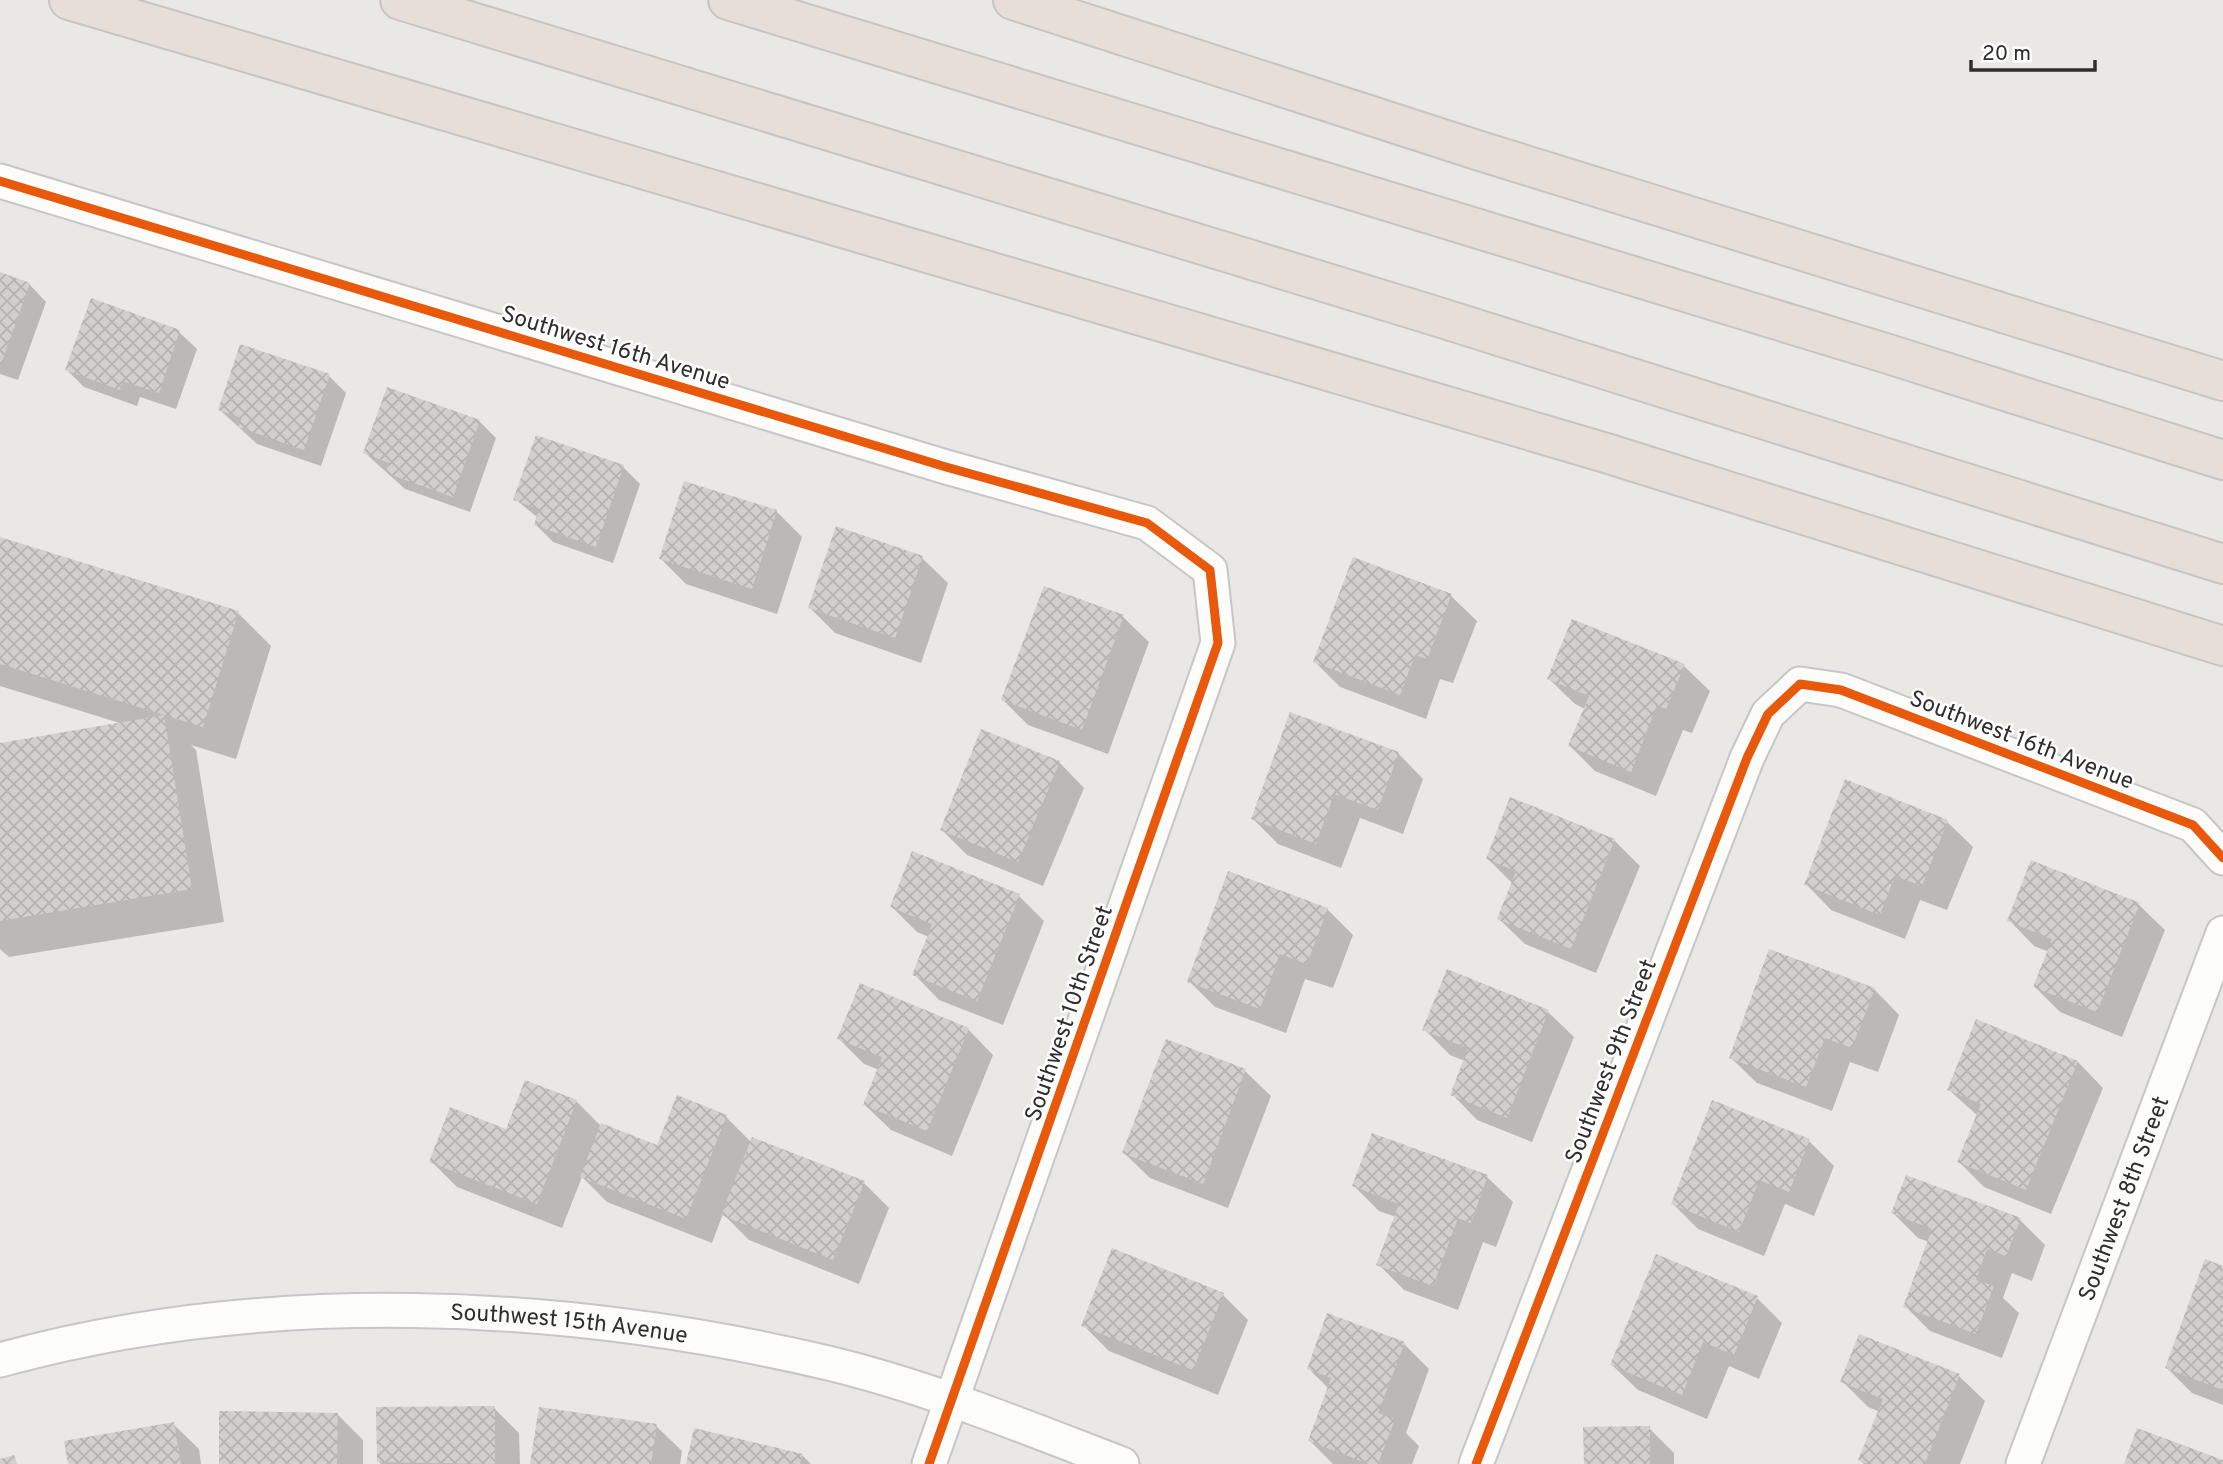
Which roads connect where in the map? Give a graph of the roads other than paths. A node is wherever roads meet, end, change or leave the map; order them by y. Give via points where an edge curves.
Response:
1 (69, 0) edge
2 (400, 0) edge
3 (728, 0) edge
4 (1013, 0) edge
5 (0, 181) edge
6 (2223, 381) edge
7 (2223, 460) edge
8 (2223, 564) edge
9 (1210, 570) joint
10 (2223, 646) edge
11 (1800, 684) joint
12 (2221, 855) edge
13 (2223, 933) edge
14 (0, 1360) edge
15 (953, 1400) junction
16 (929, 1464) edge
17 (1122, 1464) edge
18 (1476, 1464) edge
19 (2023, 1464) edge

1 - 10 highway via 1593,449
2 - 8 highway via 1432,315
3 - 7 highway
4 - 6 highway
5 - 9 street, Southwest 16th Avenue via 1147,523
9 - 15 street, Southwest 10th Street via 1218,642
11 - 12 street, Southwest 16th Avenue via 1842,690 2193,825
11 - 18 street, Southwest 9th Street via 1768,715 1747,758
13 - 19 street, Southwest 8th Street
14 - 15 street, Southwest 15th Avenue via 162,1327 305,1312 449,1310 593,1320 689,1333 830,1363
15 - 16 street, Southwest 10th Street
15 - 17 street, Southwest 15th Avenue

